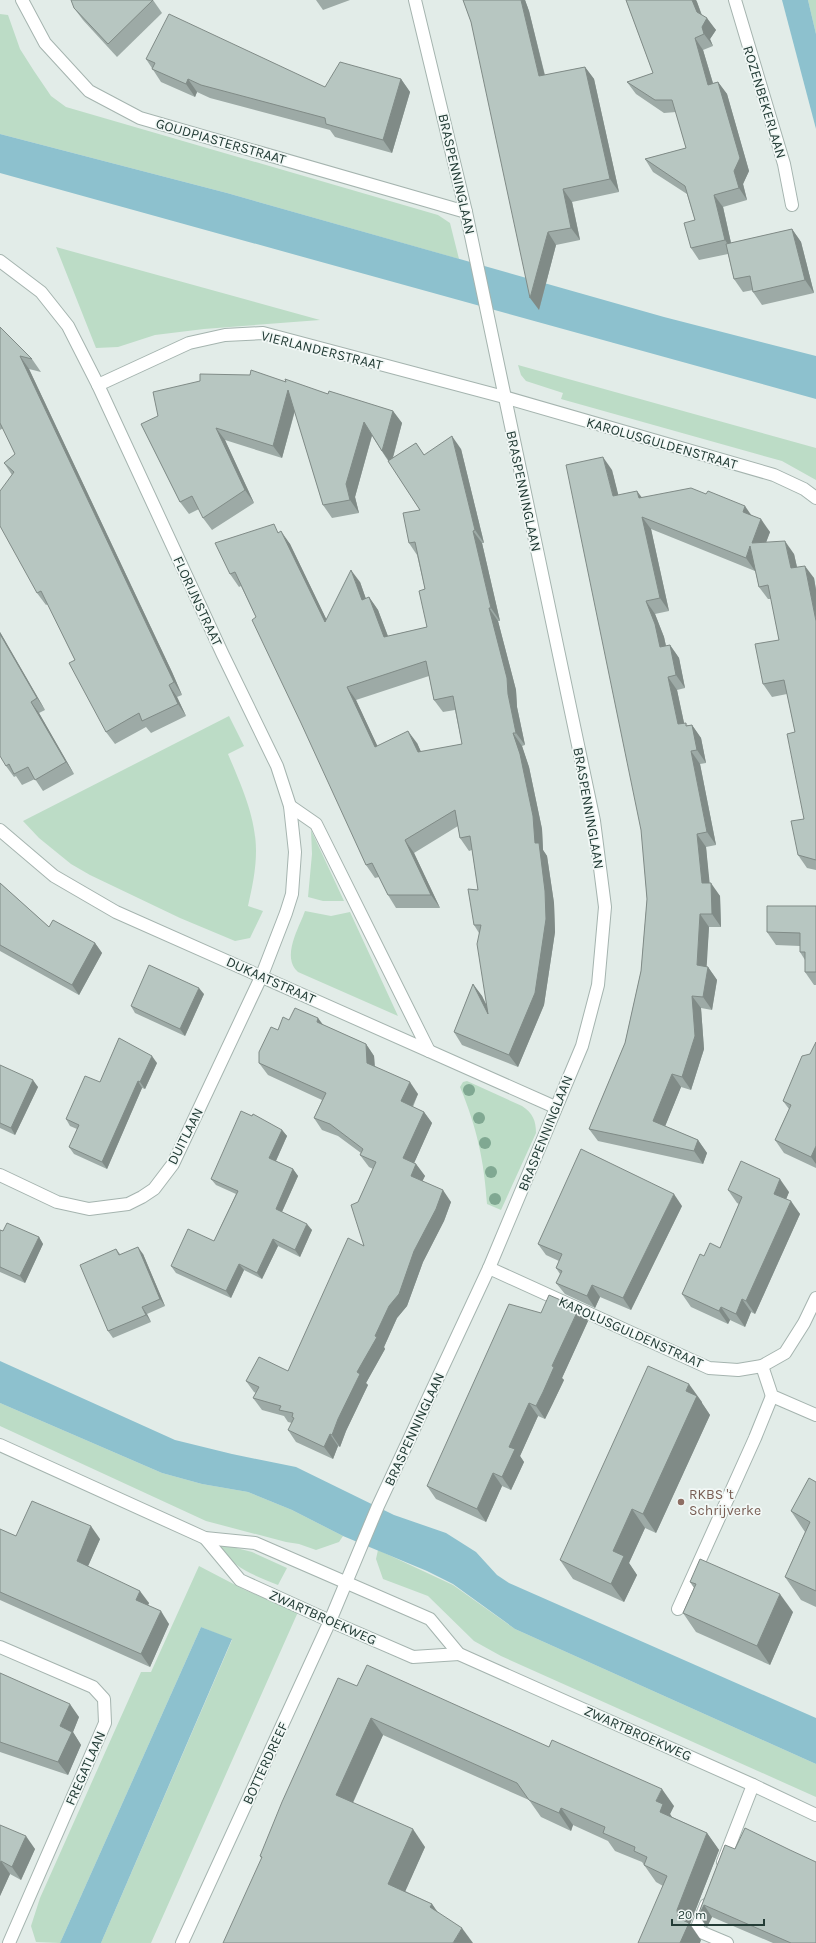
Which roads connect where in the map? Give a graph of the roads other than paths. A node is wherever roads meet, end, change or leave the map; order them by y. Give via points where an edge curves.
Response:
1 (22, 0) edge
2 (415, 0) edge
3 (734, 0) edge
4 (792, 205) dead end
5 (466, 212) junction
6 (0, 261) edge
7 (98, 385) junction
8 (504, 397) junction
9 (816, 498) edge
10 (290, 806) junction
11 (0, 830) edge
12 (262, 975) junction
13 (429, 1051) junction
14 (555, 1107) junction
15 (0, 1175) edge
16 (489, 1268) junction
17 (816, 1298) edge
18 (762, 1366) junction
19 (772, 1396) junction
20 (816, 1415) edge
21 (0, 1445) edge
22 (205, 1538) junction
23 (347, 1582) junction
24 (678, 1609) dead end
25 (330, 1621) junction
26 (0, 1647) edge
27 (459, 1654) junction
28 (753, 1785) junction
29 (816, 1815) edge
30 (719, 1872) edge
31 (710, 1894) edge
32 (9, 1943) edge
33 (182, 1943) edge
34 (728, 1943) edge

1 - 5 street, GOUDPIASTERSTRAAT via 45,43 89,91 140,118
2 - 5 street, BRASPENNINGLAAN
3 - 4 street, ROZENBEKERLAAN via 784,164
5 - 8 street, BRASPENNINGLAAN
6 - 7 street, FLORIJNSTRAAT via 41,292 68,326
7 - 8 street, VIERLANDERSTRAAT via 189,343 225,335 263,333
7 - 10 street, FLORIJNSTRAAT via 277,766
8 - 9 street, KAROLUSGULDENSTRAAT via 774,475 804,489
8 - 14 street, BRASPENNINGLAAN via 594,821 605,907 598,986 582,1046
10 - 12 street, FLORIJNSTRAAT via 295,852 292,894
10 - 13 street via 316,824
11 - 12 street, DUKAATSTRAAT via 54,876 116,912
12 - 13 street, DUKAATSTRAAT
12 - 15 street, DUITLAAN via 173,1164 154,1189 128,1204 89,1209 57,1202
13 - 14 street, DUKAATSTRAAT
14 - 16 street, BRASPENNINGLAAN
16 - 18 street, KAROLUSGULDENSTRAAT via 709,1368 738,1370
16 - 23 street, BRASPENNINGLAAN via 378,1506
17 - 18 street, KAROLUSGULDENSTRAAT via 785,1353
18 - 19 street
19 - 20 street
19 - 24 street
21 - 22 street, ZWARTBROEKWEG
22 - 23 street, ZWARTBROEKWEG via 255,1543
22 - 25 street, ZWARTBROEKWEG via 240,1580
23 - 25 street, BOTTERDREEF
23 - 27 street, ZWARTBROEKWEG via 430,1619
25 - 27 street, ZWARTBROEKWEG via 413,1657
25 - 33 street, BOTTERDREEF
26 - 32 street, FREGATLAAN via 93,1687 104,1699 105,1723
27 - 28 street, ZWARTBROEKWEG
28 - 29 street, ZWARTBROEKWEG
28 - 30 street
31 - 34 street via 696,1930

